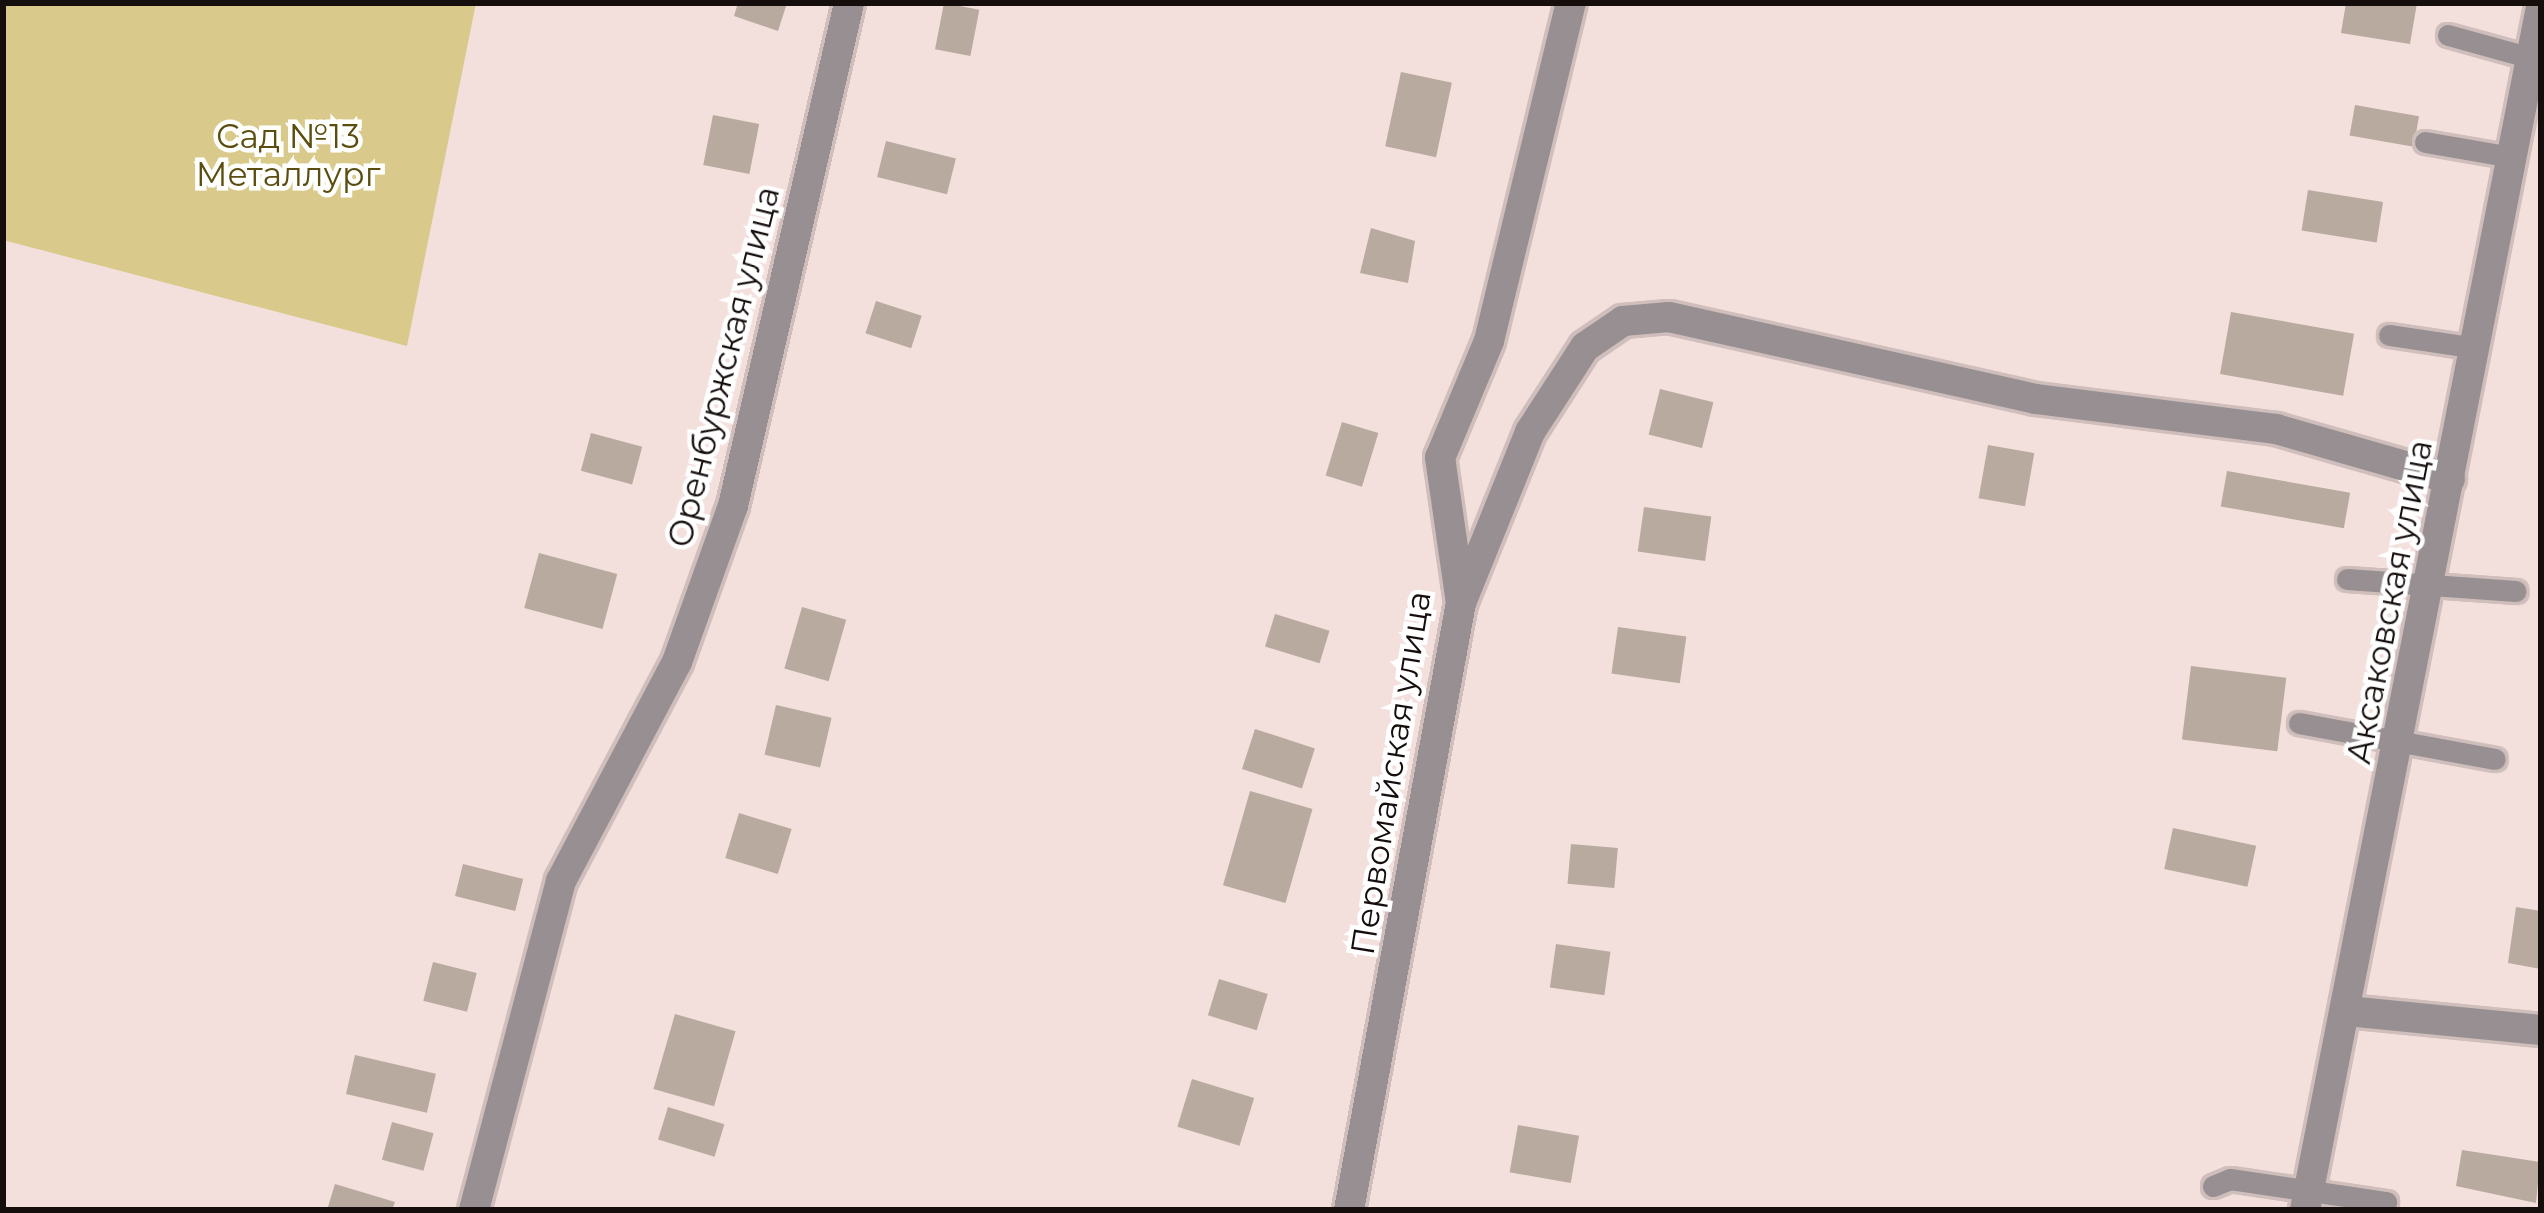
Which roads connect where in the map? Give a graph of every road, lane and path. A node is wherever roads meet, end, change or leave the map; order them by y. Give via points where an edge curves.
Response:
1 (849, 3) edge
2 (1571, 3) edge
3 (2541, 7) edge
4 (2448, 35) dead end
5 (2528, 57) junction
6 (2425, 142) dead end
7 (2512, 158) junction
8 (2389, 335) dead end
9 (2477, 348) junction
10 (2450, 479) junction
11 (2347, 579) dead end
12 (2429, 586) junction
13 (2516, 592) dead end
14 (1461, 603) junction
15 (2299, 723) dead end
16 (2399, 740) junction
17 (2495, 759) dead end
18 (2347, 1010) junction
19 (2541, 1030) edge
20 (2213, 1186) dead end
21 (2386, 1202) dead end
22 (2306, 1203) edge
23 (474, 1210) edge
24 (1349, 1210) edge

1 - 23 street, Оренбуржская улица via 733,506 677,662 561,881
2 - 14 street, Первомайская улица via 1489,341 1441,458
3 - 5 street, Аксаковская улица
4 - 5 lane
5 - 7 street, Аксаковская улица
6 - 7 lane
7 - 9 street, Аксаковская улица
8 - 9 lane
9 - 10 street, Аксаковская улица
10 - 12 street, Аксаковская улица
10 - 14 street via 2276,429 2036,399 1669,317 1623,321 1585,347 1530,432
11 - 12 lane
12 - 13 lane
12 - 16 street, Аксаковская улица
14 - 24 street, Первомайская улица
15 - 16 lane
16 - 17 lane
16 - 18 street, Аксаковская улица
18 - 19 street
18 - 22 street, Аксаковская улица
20 - 22 lane via 2230,1179
21 - 22 lane

